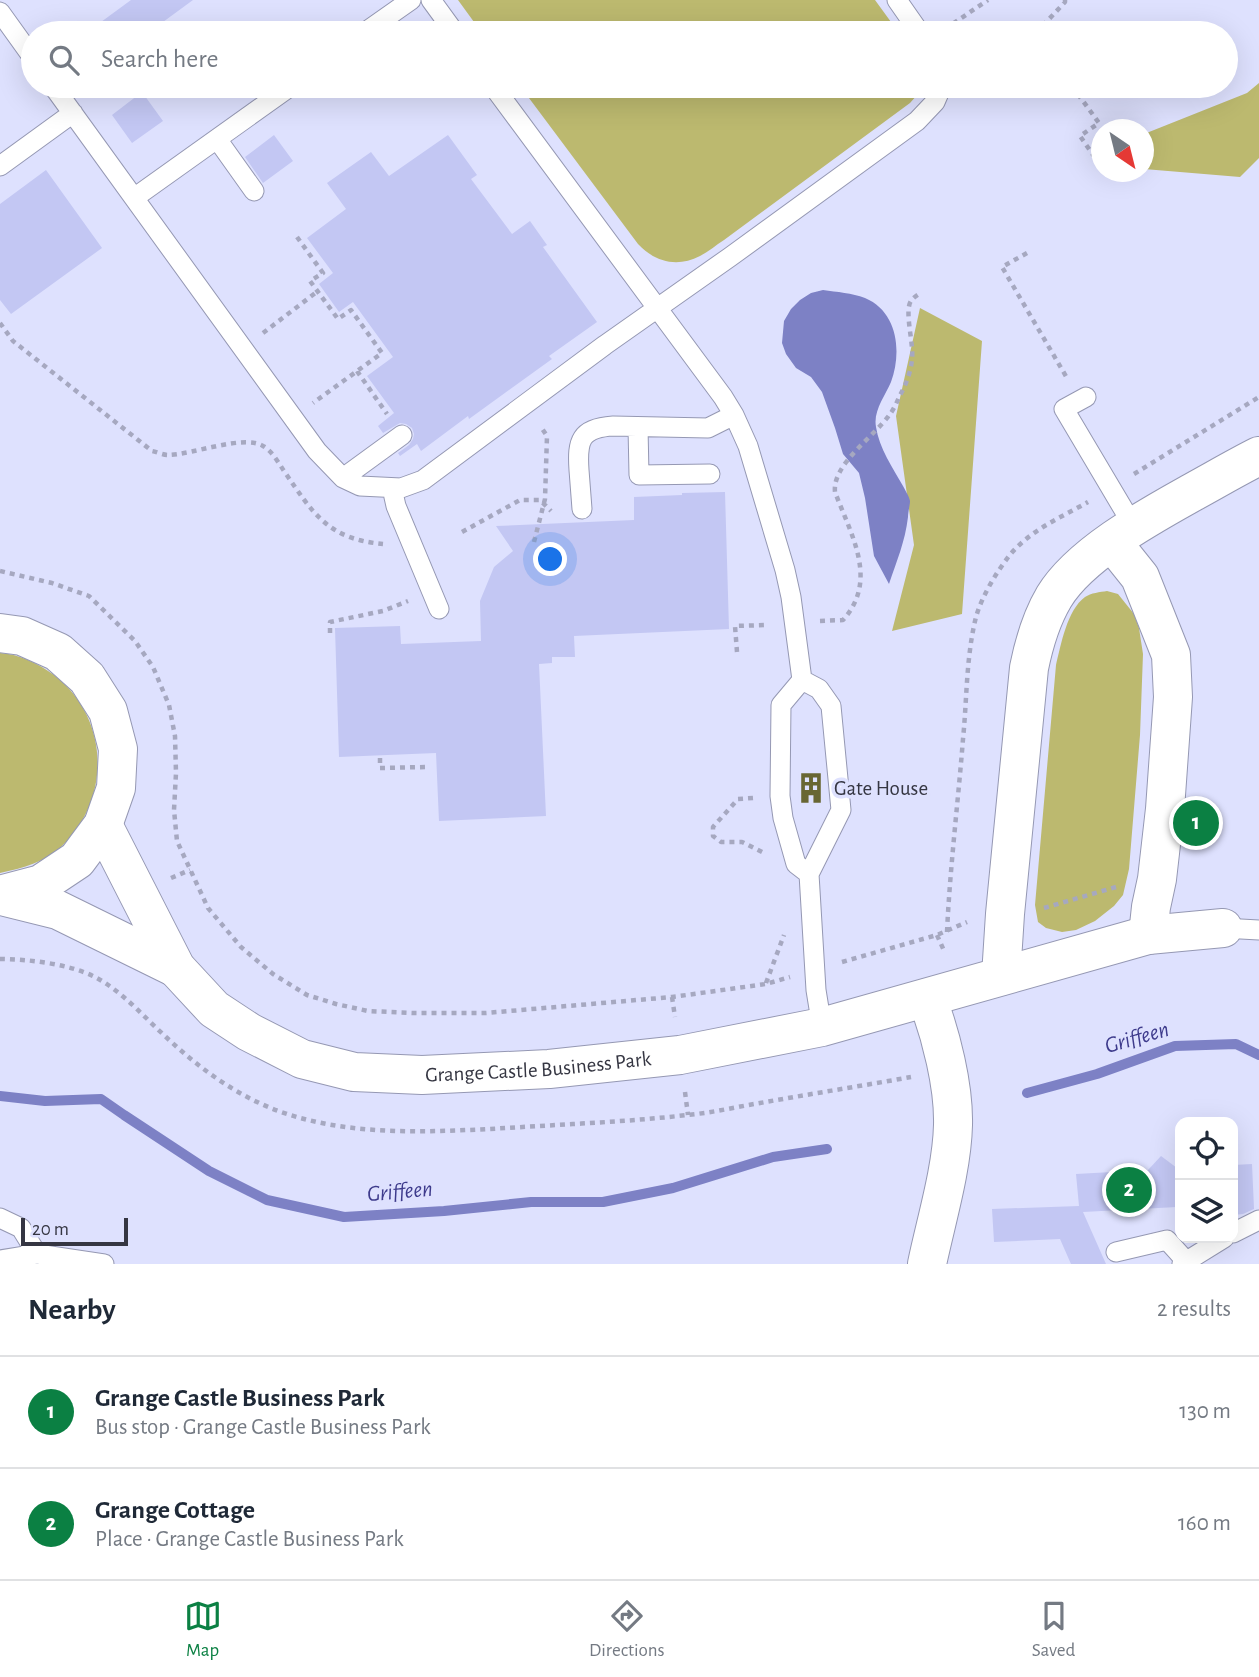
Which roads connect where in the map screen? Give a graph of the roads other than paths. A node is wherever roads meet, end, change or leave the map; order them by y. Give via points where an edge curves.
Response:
1 (411, 0) edge
2 (431, 0) edge
3 (897, 0) edge
4 (0, 12) edge
5 (382, 21) edge
6 (446, 21) edge
7 (912, 21) edge
8 (21, 41) edge
9 (62, 98) edge
10 (274, 98) edge
11 (502, 98) edge
12 (937, 98) edge
13 (73, 113) junction
14 (217, 139) junction
15 (0, 166) edge
16 (254, 191) dead end
17 (134, 198) junction
18 (657, 309) junction
19 (1083, 398) road end
20 (734, 415) junction
21 (638, 427) junction
22 (402, 435) road end
23 (1259, 456) edge
24 (710, 474) dead end
25 (343, 478) junction
26 (392, 488) junction
27 (582, 509) dead end
28 (1123, 534) junction
29 (439, 609) dead end
30 (0, 633) edge
31 (802, 680) junction
32 (103, 825) junction
33 (809, 874) junction
34 (0, 895) edge
35 (1241, 929) edge
36 (1148, 934) junction
37 (176, 968) junction
38 (1001, 976) junction
39 (927, 998) junction
40 (822, 1027) junction
41 (0, 1218) edge
42 (1259, 1220) edge
43 (1238, 1230) edge
44 (1216, 1243) edge
45 (1116, 1252) dead end
46 (37, 1254) junction
47 (0, 1260) edge
48 (1184, 1263) edge
49 (104, 1264) edge
50 (927, 1264) edge

1 - 5 lane
2 - 6 lane
3 - 7 lane
4 - 8 lane
9 - 13 lane
10 - 14 lane
11 - 18 lane
12 - 18 lane via 917,121
13 - 15 lane
13 - 17 lane
14 - 16 lane
14 - 17 lane
17 - 25 lane via 317,451
18 - 20 lane
18 - 26 lane via 423,480
19 - 28 lane via 1064,409
20 - 21 lane via 708,428
20 - 31 lane via 748,446 785,570
21 - 24 lane via 639,475
21 - 27 lane via 601,427 582,439 578,449
22 - 25 lane
23 - 28 street
25 - 26 lane via 360,486
26 - 29 lane
28 - 36 street via 1171,655 1169,750
28 - 38 street via 1064,584 1035,640
30 - 32 street via 22,636 58,652 87,678 108,711 118,750 116,788
31 - 33 lane via 781,705 780,796 796,864
31 - 33 lane via 818,689 831,706 841,810
32 - 34 street via 77,860 41,884
32 - 37 street, Grange Castle Business Park
33 - 40 lane
34 - 37 street, Grange Castle Business Park via 58,910
35 - 36 street, Grange Castle Business Park
36 - 38 street, Grange Castle Business Park
37 - 40 street, Grange Castle Business Park via 214,1009 249,1032 302,1059 354,1072 422,1075 548,1069 680,1055
38 - 39 street, Grange Castle Business Park
39 - 40 street, Grange Castle Business Park
39 - 50 street via 947,1071 953,1125
41 - 46 lane via 21,1228
42 - 43 lane
44 - 48 lane
45 - 48 lane via 1167,1240
46 - 47 lane
46 - 49 lane

